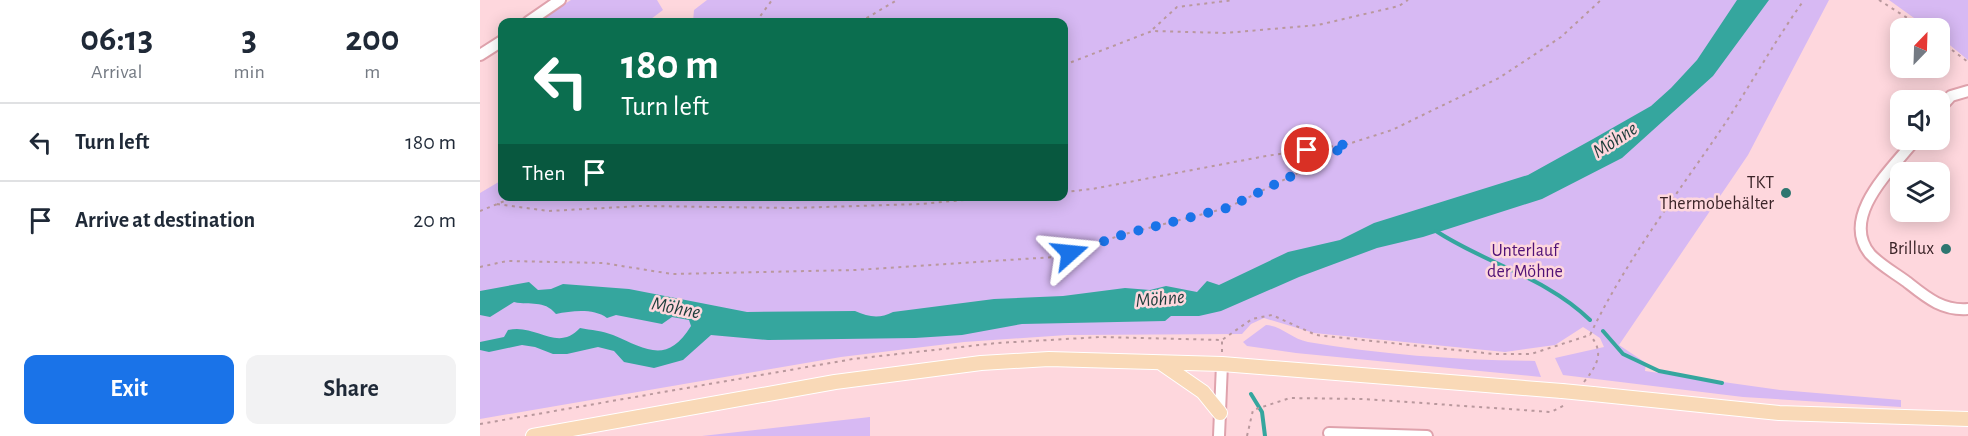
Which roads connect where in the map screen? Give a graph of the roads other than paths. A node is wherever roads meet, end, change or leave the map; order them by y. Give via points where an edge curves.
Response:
1 (560, 0) edge
2 (534, 18) edge
3 (498, 44) edge
4 (480, 55) edge
5 (1968, 91) edge
6 (1950, 97) edge
7 (1907, 150) edge
8 (1968, 309) edge
9 (1159, 362) junction
10 (1222, 364) junction
11 (1220, 413) junction
12 (1968, 419) edge
13 (1329, 433) dead end
14 (533, 436) edge
15 (1219, 436) edge
16 (1427, 436) edge

1 - 2 street
3 - 4 street
5 - 6 street
7 - 8 street via 1867,202 1862,216 1863,242 1871,254 1930,301 1951,309
9 - 10 main road
9 - 11 main road via 1203,392
9 - 14 main road via 1049,359 981,363 756,395
10 - 11 street
10 - 12 main road, bridge via 1779,413
11 - 15 street
13 - 16 street

